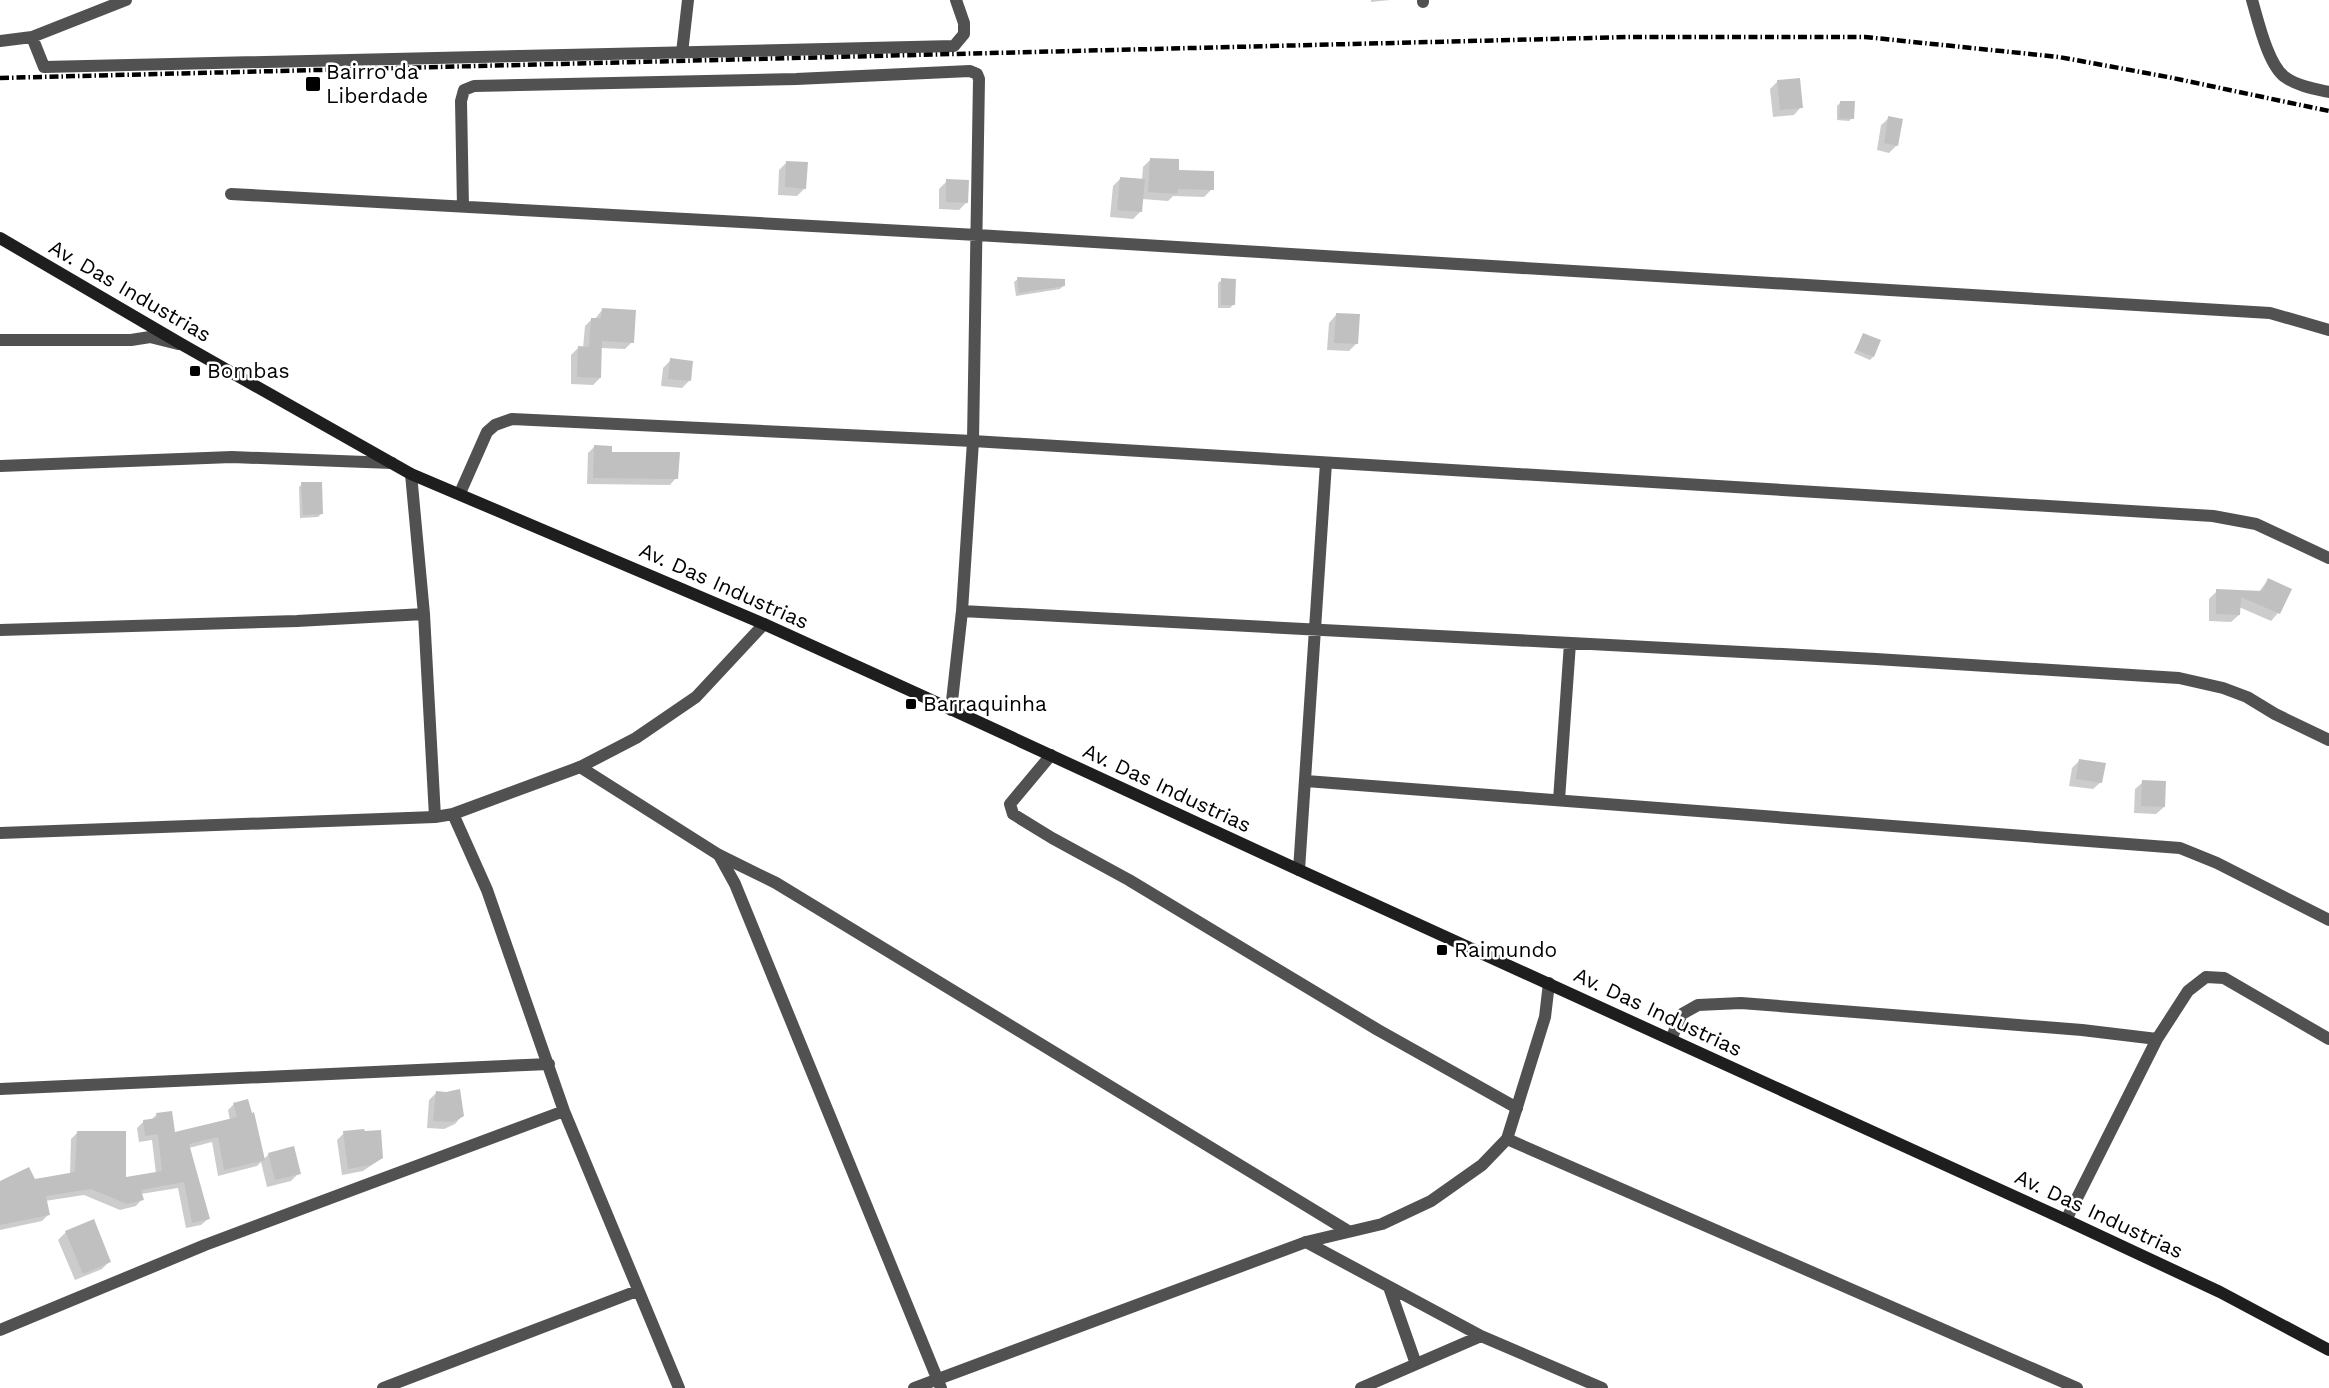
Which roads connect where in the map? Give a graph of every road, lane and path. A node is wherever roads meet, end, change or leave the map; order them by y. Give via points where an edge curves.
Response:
1 (126, 0) edge
2 (688, 0) edge
3 (956, 0) edge
4 (2252, 0) edge
5 (32, 37) junction
6 (0, 41) edge
7 (682, 53) junction
8 (2329, 92) edge
9 (231, 194) dead end
10 (463, 207) junction
11 (977, 235) junction
12 (0, 238) edge
13 (2329, 330) edge
14 (0, 340) edge
15 (183, 345) junction
16 (973, 441) junction
17 (392, 463) junction
18 (1326, 463) junction
19 (0, 466) edge
20 (411, 474) junction
21 (460, 493) junction
22 (2329, 558) edge
23 (962, 611) junction
24 (424, 614) junction
25 (764, 624) junction
26 (0, 630) edge
27 (1314, 630) junction
28 (1570, 643) junction
29 (951, 710) junction
30 (2329, 740) edge
31 (1051, 755) junction
32 (580, 767) junction
33 (1306, 781) junction
34 (1559, 800) junction
35 (453, 814) junction
36 (435, 817) junction
37 (0, 833) edge
38 (719, 855) junction
39 (1299, 870) junction
40 (2329, 920) edge
41 (1549, 983) junction
42 (2329, 1039) edge
43 (1671, 1040) junction
44 (2157, 1040) junction
45 (549, 1064) junction
46 (0, 1089) edge
47 (1517, 1108) junction
48 (564, 1111) junction
49 (1507, 1139) junction
50 (2066, 1220) junction
51 (1348, 1231) junction
52 (1306, 1242) junction
53 (1389, 1287) junction
54 (637, 1291) junction
55 (0, 1330) edge
56 (1481, 1336) junction
57 (2329, 1350) edge
58 (1416, 1364) junction
59 (939, 1383) edge
60 (383, 1388) edge
61 (679, 1388) edge
62 (914, 1388) edge
63 (1361, 1388) edge
64 (1602, 1388) edge
65 (2077, 1388) edge

1 - 5 street
2 - 7 street
3 - 7 street via 964,34 954,46
4 - 8 street via 2267,46 2283,76
5 - 6 street
5 - 7 street via 45,67
9 - 10 street
10 - 11 street
10 - 11 street via 461,101 464,90 474,86 796,80 970,71 979,79
11 - 13 street via 2270,313
11 - 16 street
12 - 15 main road, Av. Das Industrias
14 - 15 street via 150,337
15 - 17 main road, Av. Das Industrias
16 - 18 street
16 - 21 street via 512,419 487,432
16 - 23 street
17 - 19 street via 232,457
17 - 20 main road, Av. Das Industrias
18 - 22 street via 2213,516 2256,524
18 - 27 street
20 - 21 main road, Av. Das Industrias
20 - 24 street
21 - 25 main road, Av. Das Industrias
23 - 27 street
23 - 29 street
24 - 26 street
24 - 36 street
25 - 29 main road, Av. Das Industrias
25 - 32 street via 696,697 636,738
27 - 28 street
27 - 33 street
28 - 30 street via 2179,678 2223,687
28 - 34 street
29 - 31 main road, Av. Das Industrias
31 - 39 main road, Av. Das Industrias
31 - 47 street via 1010,804 1013,814
32 - 35 street
32 - 38 street
33 - 34 street
33 - 39 street
34 - 40 street via 2180,848
35 - 36 street
35 - 45 street via 487,890
36 - 37 street
38 - 51 street via 776,883
38 - 59 street via 735,884
39 - 41 main road, Av. Das Industrias
41 - 43 main road, Av. Das Industrias
41 - 47 street via 1545,1017
42 - 44 street via 2224,978 2206,977 2188,991
43 - 44 street via 1682,1014 1698,1005 1741,1003 2082,1030
43 - 50 main road, Av. Das Industrias
44 - 50 street
45 - 46 street
45 - 48 street
47 - 49 street
48 - 54 street
48 - 55 street via 205,1245
49 - 51 street via 1482,1165 1431,1202 1382,1224
49 - 65 street
50 - 57 main road, Av. Das Industrias via 2220,1292
51 - 52 street
52 - 53 street
52 - 59 street
53 - 56 street
53 - 58 street
54 - 60 street
54 - 61 street
56 - 58 street
56 - 64 street
58 - 63 street
59 - 62 street

